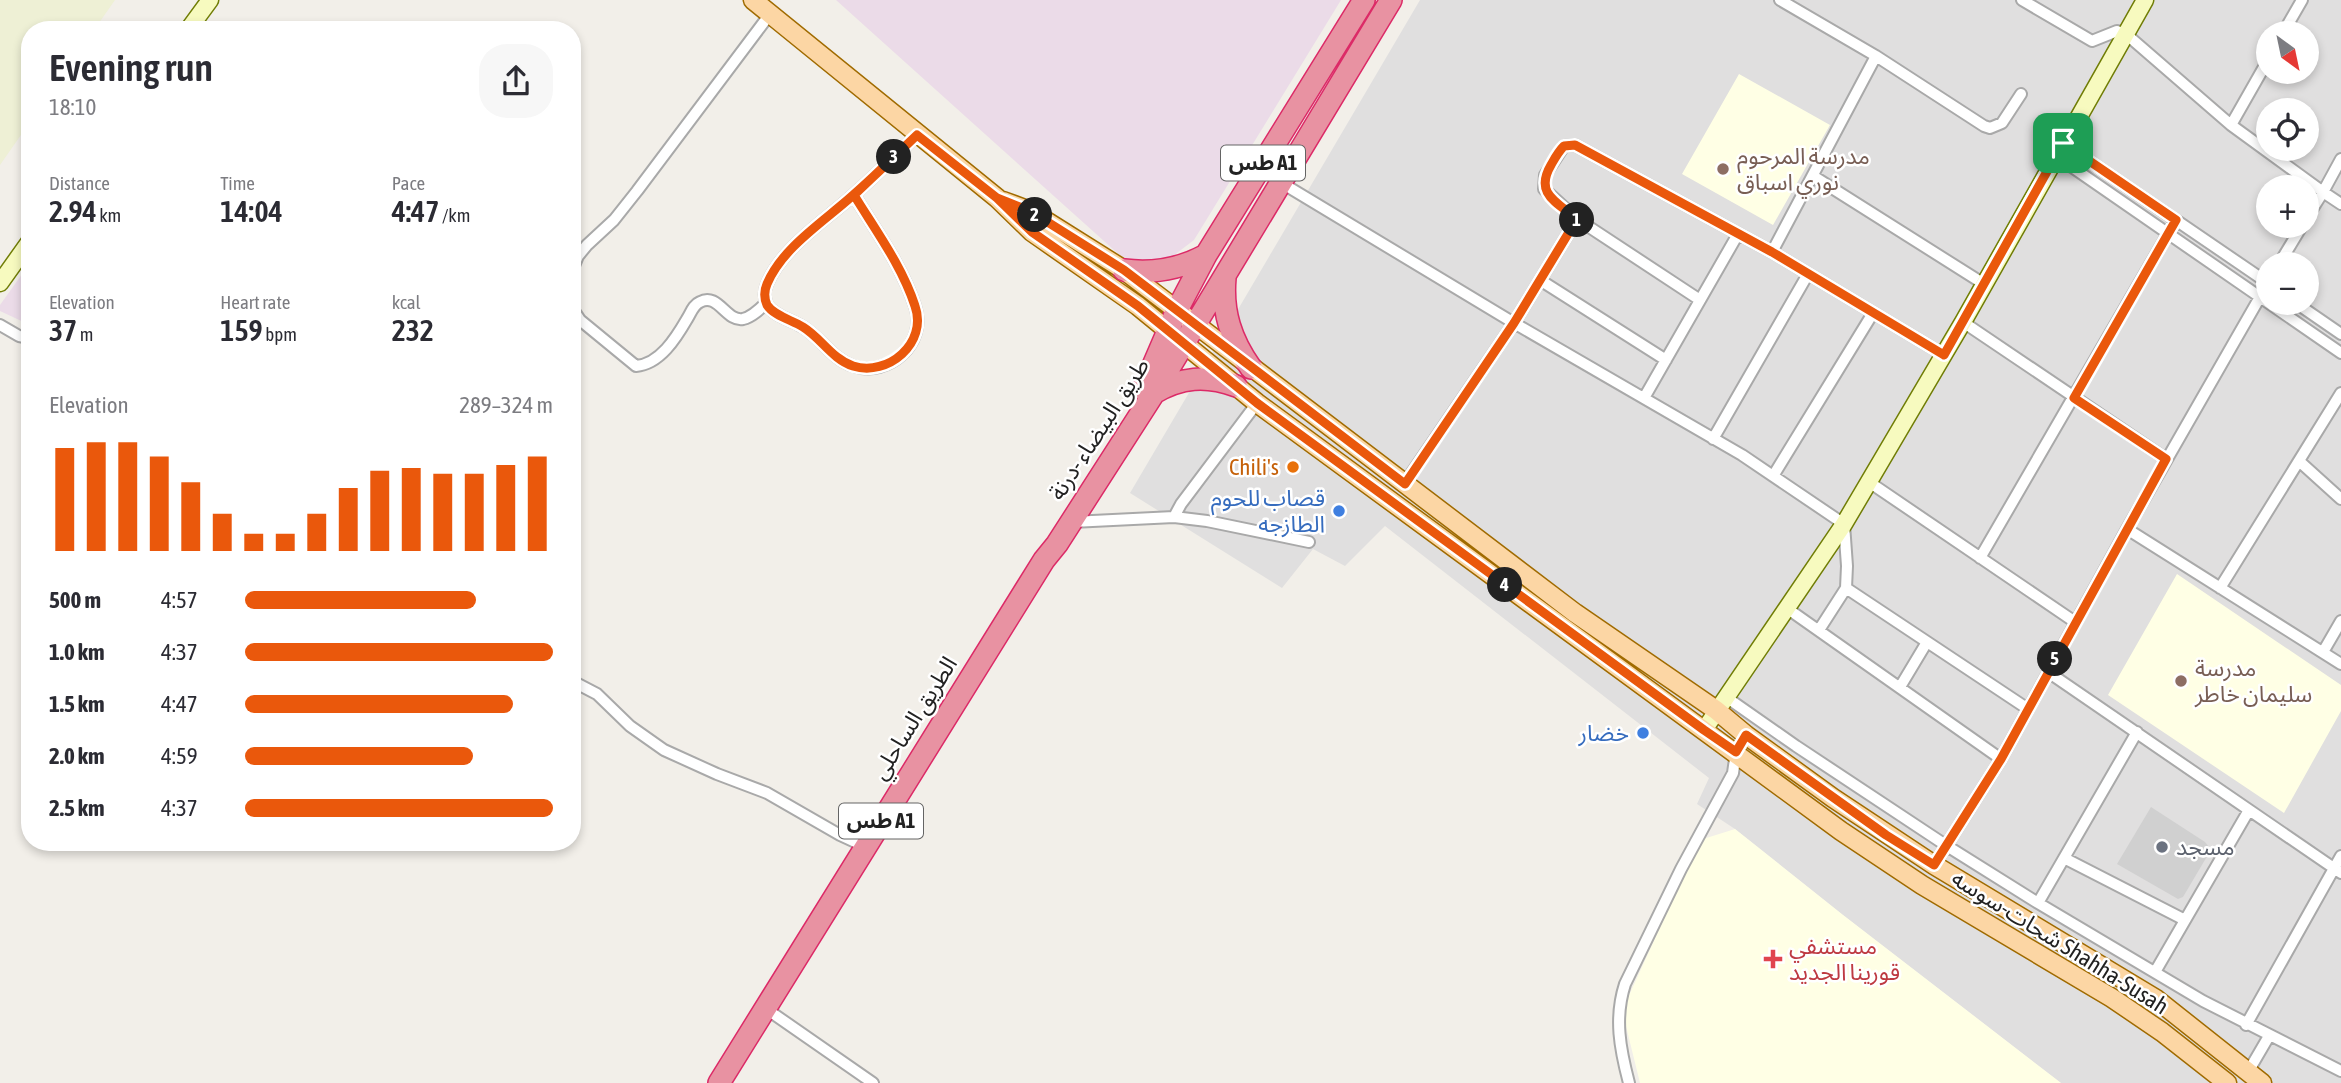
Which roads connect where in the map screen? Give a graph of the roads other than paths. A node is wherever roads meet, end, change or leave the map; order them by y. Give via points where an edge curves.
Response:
1 (210, 0) edge
2 (753, 0) edge
3 (1364, 0) edge
4 (1391, 0) edge
5 (1780, 0) edge
6 (2022, 0) edge
7 (2146, 0) edge
8 (2302, 0) edge
9 (770, 14) junction
10 (195, 21) edge
11 (2290, 21) edge
12 (2126, 34) junction
13 (1876, 56) junction
14 (2256, 81) edge
15 (2021, 93) dead end
16 (2231, 125) junction
17 (917, 135) junction
18 (2060, 150) junction
19 (2341, 159) edge
20 (1813, 176) junction
21 (1280, 181) junction
22 (2323, 191) junction
23 (854, 195) junction
24 (997, 198) junction
25 (2319, 198) edge
26 (2341, 204) edge
27 (1577, 219) junction
28 (2176, 220) junction
29 (2168, 233) junction
30 (1738, 234) junction
31 (1772, 252) junction
32 (581, 253) edge
33 (21, 254) edge
34 (1206, 255) junction
35 (1124, 270) junction
36 (1808, 274) junction
37 (2256, 275) edge
38 (1225, 276) junction
39 (1540, 280) junction
40 (0, 283) edge
41 (1984, 284) junction
42 (2256, 295) edge
43 (1700, 300) junction
44 (2256, 302) edge
45 (766, 303) junction
46 (1177, 310) junction
47 (1873, 313) junction
48 (2285, 315) edge
49 (2313, 315) edge
50 (581, 321) edge
51 (1963, 322) junction
52 (1514, 323) junction
53 (1196, 324) junction
54 (0, 325) edge
55 (2341, 334) edge
56 (21, 336) edge
57 (1176, 336) junction
58 (2341, 353) edge
59 (1944, 355) junction
60 (1666, 360) junction
61 (1251, 368) junction
62 (1236, 386) junction
63 (1154, 393) junction
64 (2341, 393) edge
65 (1644, 398) junction
66 (2074, 398) junction
67 (1257, 403) junction
68 (1713, 439) junction
69 (2166, 459) junction
70 (2299, 461) junction
71 (1773, 476) junction
72 (1869, 482) junction
73 (1405, 484) junction
74 (2341, 499) edge
75 (1174, 517) junction
76 (1071, 522) junction
77 (1844, 524) junction
78 (2127, 528) junction
79 (1309, 542) dead end
80 (1980, 558) junction
81 (1044, 560) junction
82 (1846, 588) junction
83 (2220, 588) junction
84 (1788, 609) junction
85 (2341, 621) edge
86 (2075, 622) junction
87 (1819, 631) junction
88 (1927, 642) junction
89 (2323, 652) junction
90 (2341, 664) edge
91 (2048, 672) junction
92 (581, 686) edge
93 (1900, 688) junction
94 (1721, 704) junction
95 (2028, 709) junction
96 (1704, 730) junction
97 (2137, 732) junction
98 (1746, 735) junction
99 (1736, 752) junction
100 (2001, 759) junction
101 (2249, 810) junction
102 (866, 846) junction
103 (1947, 846) junction
104 (2341, 857) edge
105 (2064, 859) junction
106 (1934, 865) junction
107 (2338, 870) edge
108 (2038, 903) junction
109 (2185, 920) junction
110 (2155, 972) junction
111 (765, 1008) junction
112 (2246, 1025) junction
113 (2269, 1036) junction
114 (2341, 1071) edge
115 (2255, 1078) edge
116 (719, 1083) edge
117 (873, 1083) edge
118 (1629, 1083) edge
119 (2227, 1083) edge

1 - 10 street
2 - 9 main road
3 - 34 highway, طريق البيضاء -درنة / طس A1
4 - 21 highway, طريق البيضاء -درنة / طس A1
5 - 13 street
6 - 12 street via 2092,41 2117,31
7 - 12 street
8 - 11 street
9 - 17 main road
9 - 32 street via 637,191
12 - 16 street
12 - 18 street
13 - 15 street via 1990,128 2002,122
13 - 20 street
14 - 16 street
16 - 22 street
17 - 23 street
17 - 24 main road
18 - 28 street
18 - 29 street
18 - 41 street
19 - 22 street
20 - 31 street
20 - 41 street
21 - 38 highway, طريق البيضاء -درنة / طس A1
21 - 52 street
22 - 25 street
22 - 26 street
23 - 45 street via 778,265 766,285
23 - 45 street via 897,264 916,309 917,328 908,350 878,367 852,366
24 - 35 main road, شحات-سوسه Shahha-Susah via 1030,211
24 - 57 main road, شحات-سوسه Shahha-Susah via 1032,232
27 - 30 street via 1544,189 1545,175 1559,151 1570,145
27 - 39 street
27 - 43 street
28 - 29 street
28 - 37 street
29 - 42 street
29 - 66 street
30 - 31 street
30 - 43 street
31 - 36 street
33 - 40 street
34 - 35 highway via 1167,270
34 - 46 highway, طريق البيضاء -درنة / طس A1
35 - 46 main road, شحات-سوسه Shahha-Susah
36 - 47 street
36 - 68 street
38 - 53 highway, طريق البيضاء -درنة / طس A1
38 - 61 highway via 1228,325
39 - 52 street
39 - 60 street
41 - 51 street
43 - 60 street
44 - 69 street
45 - 50 street via 746,319 739,319 715,302 701,301 667,348 653,361 636,366
46 - 53 main road, شحات-سوسه Shahha-Susah
46 - 57 highway, طريق البيضاء -درنة / طس A1
47 - 59 street
47 - 71 street
48 - 58 street
49 - 55 street
51 - 59 street
51 - 66 street
52 - 65 street
52 - 73 street
53 - 57 highway, طريق البيضاء -درنة / طس A1
53 - 61 main road, شحات-سوسه Shahha-Susah
54 - 56 street
57 - 62 main road, شحات-سوسه Shahha-Susah
57 - 63 highway, طريق البيضاء -درنة / طس A1
57 - 81 highway via 1063,520
59 - 72 street
60 - 65 street
61 - 73 main road, شحات-سوسه Shahha-Susah
62 - 63 highway via 1194,378
62 - 67 main road, شحات-سوسه Shahha-Susah
63 - 76 highway, طريق البيضاء -درنة / طس A1
64 - 70 street
65 - 68 street
66 - 69 street
66 - 80 street
67 - 75 street
67 - 96 main road, شحات-سوسه Shahha-Susah
68 - 71 street
69 - 78 street
70 - 74 street
70 - 83 street
71 - 77 street
72 - 77 street
72 - 80 street
73 - 94 main road, شحات-سوسه Shahha-Susah via 1575,612
75 - 76 street
75 - 79 street
76 - 81 highway, طريق البيضاء -درنة / طس A1
77 - 82 street
77 - 84 street
78 - 83 street
78 - 86 street
80 - 86 street
81 - 102 highway, الطريق الساحلي / طس A1
82 - 87 street
82 - 88 street
83 - 89 street
84 - 87 street
84 - 94 street
85 - 89 street
86 - 91 street
87 - 93 street
88 - 93 street
88 - 95 street
89 - 90 street
91 - 95 street
91 - 97 street
92 - 102 street via 664,750 767,793
93 - 100 street
94 - 96 street
94 - 98 main road, شحات-سوسه Shahha-Susah
94 - 103 street via 1796,746
95 - 100 street
96 - 99 main road, شحات-سوسه Shahha-Susah
97 - 101 street
97 - 105 street
98 - 99 street
98 - 106 main road, شحات-سوسه Shahha-Susah
99 - 118 street via 1733,773 1681,869 1620,999 1618,1030
99 - 119 main road, شحات-سوسه Shahha-Susah via 1877,857 2112,998
100 - 103 street
101 - 107 street
101 - 109 street
102 - 111 highway, الطريق الساحلي / طس A1
103 - 106 street
103 - 108 street
104 - 107 street
105 - 108 street
105 - 109 street
106 - 115 main road, شحات-سوسه Shahha-Susah via 2145,992
107 - 112 street
108 - 110 street
109 - 110 street
110 - 112 street
111 - 116 highway, الطريق الساحلي / طس A1
111 - 117 street
112 - 113 street
113 - 114 street
113 - 115 street

